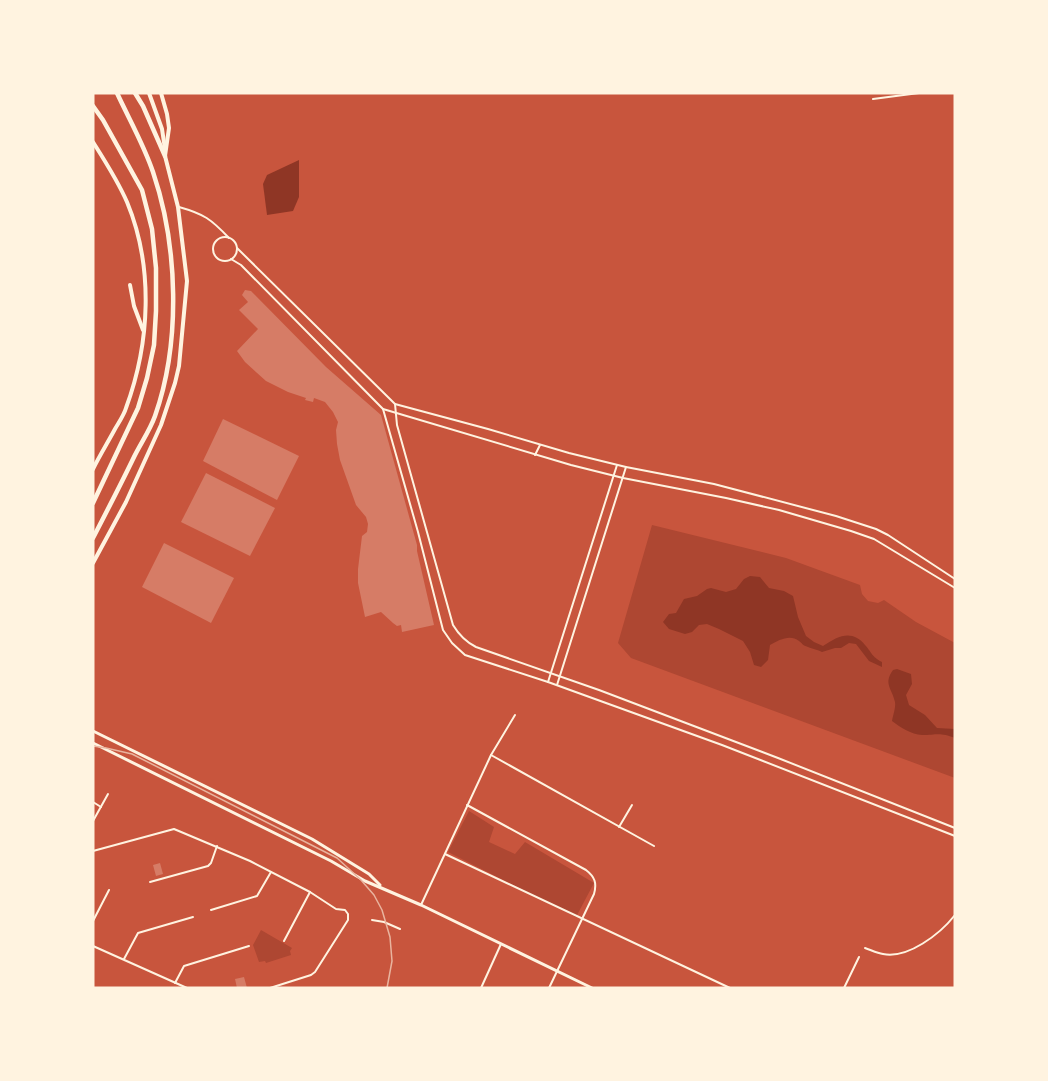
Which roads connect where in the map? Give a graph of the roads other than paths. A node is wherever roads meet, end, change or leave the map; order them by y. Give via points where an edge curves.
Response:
1 (117, 93) edge
2 (135, 93) edge
3 (149, 93) edge
4 (160, 93) edge
5 (919, 93) edge
6 (873, 99) dead end
7 (93, 106) edge
8 (93, 142) edge
9 (165, 156) junction
10 (178, 207) junction
11 (229, 238) junction
12 (237, 248) junction
13 (231, 259) junction
14 (130, 285) dead end
15 (144, 334) junction
16 (395, 404) junction
17 (383, 409) junction
18 (396, 413) junction
19 (540, 445) junction
20 (536, 455) junction
21 (617, 465) junction
22 (626, 467) junction
23 (93, 469) edge
24 (614, 476) junction
25 (623, 478) junction
26 (93, 503) edge
27 (93, 538) edge
28 (93, 563) edge
29 (935, 566) junction
30 (930, 574) junction
31 (955, 579) edge
32 (955, 588) edge
33 (552, 673) junction
34 (560, 676) junction
35 (548, 682) junction
36 (557, 686) junction
37 (514, 715) dead end
38 (93, 731) edge
39 (93, 743) edge
40 (491, 755) junction
41 (778, 758) junction
42 (775, 766) junction
43 (108, 794) dead end
44 (93, 802) edge
45 (632, 805) dead end
46 (467, 806) junction
47 (101, 807) junction
48 (93, 821) edge
49 (619, 826) junction
50 (955, 828) edge
51 (955, 836) edge
52 (217, 846) junction
53 (654, 846) dead end
54 (93, 851) edge
55 (445, 854) junction
56 (271, 872) junction
57 (150, 882) dead end
58 (381, 887) junction
59 (109, 890) dead end
60 (310, 892) junction
61 (421, 905) junction
62 (211, 910) dead end
63 (955, 915) edge
64 (193, 917) dead end
65 (584, 919) junction
66 (372, 920) dead end
67 (93, 921) edge
68 (400, 929) dead end
69 (284, 941) dead end
70 (501, 944) junction
71 (93, 946) edge
72 (249, 946) dead end
73 (865, 948) dead end
74 (859, 957) dead end
75 (123, 959) junction
76 (558, 972) junction
77 (175, 982) junction
78 (277, 987) edge
79 (187, 988) edge
80 (270, 988) edge
81 (481, 988) edge
82 (549, 988) edge
83 (592, 988) edge
84 (730, 988) edge
85 (844, 988) edge

1 - 27 highway via 153,172 164,213 173,287 172,325 164,382 154,417
2 - 9 highway
3 - 9 main road via 162,129
4 - 9 main road via 169,128
5 - 6 street
7 - 26 highway via 142,190 156,268 154,345 147,378 138,408
8 - 15 main road via 128,203 137,232 144,266
9 - 10 main road
10 - 11 street via 205,216
10 - 28 main road via 187,281 175,383 161,425 126,502
11 - 12 street
11 - 13 street via 219,239 214,251 220,259
12 - 13 street
12 - 16 street
13 - 17 street
14 - 15 main road
15 - 23 main road via 126,410
16 - 18 street
16 - 19 street
17 - 18 street
17 - 35 street via 446,635 465,655
18 - 20 street
18 - 33 street via 456,631 476,647
19 - 20 street
19 - 21 street
20 - 24 street
21 - 22 street
21 - 24 street
22 - 25 street
22 - 29 street via 714,484 854,521 888,535
24 - 25 street
24 - 33 street
25 - 30 street via 779,510 851,531 882,544
25 - 34 street
29 - 30 street
29 - 31 street
30 - 32 street
33 - 34 street
33 - 35 street
34 - 36 street
34 - 41 street
35 - 36 street
36 - 42 street
37 - 40 street
38 - 58 street via 312,839 369,874
39 - 58 street
40 - 46 street
40 - 49 street
41 - 42 street
41 - 50 street
42 - 51 street
43 - 47 street
44 - 47 street
45 - 49 street
46 - 55 street
46 - 65 street via 591,874 596,885
47 - 48 street
49 - 53 street
52 - 54 street via 174,829
52 - 56 street
52 - 57 street via 208,866
55 - 61 street
55 - 65 street
56 - 60 street
56 - 62 street via 257,896
58 - 61 street
59 - 67 street
60 - 69 street
60 - 78 street via 336,909 345,910 348,920 315,972
61 - 70 street
63 - 73 street via 932,937 907,952 883,955
64 - 75 street via 138,933
65 - 76 street
65 - 84 street
66 - 68 street
70 - 76 street
70 - 81 street
71 - 75 street
72 - 77 street via 184,966
74 - 85 street
75 - 77 street
76 - 82 street
76 - 83 street
77 - 79 street
78 - 80 street

